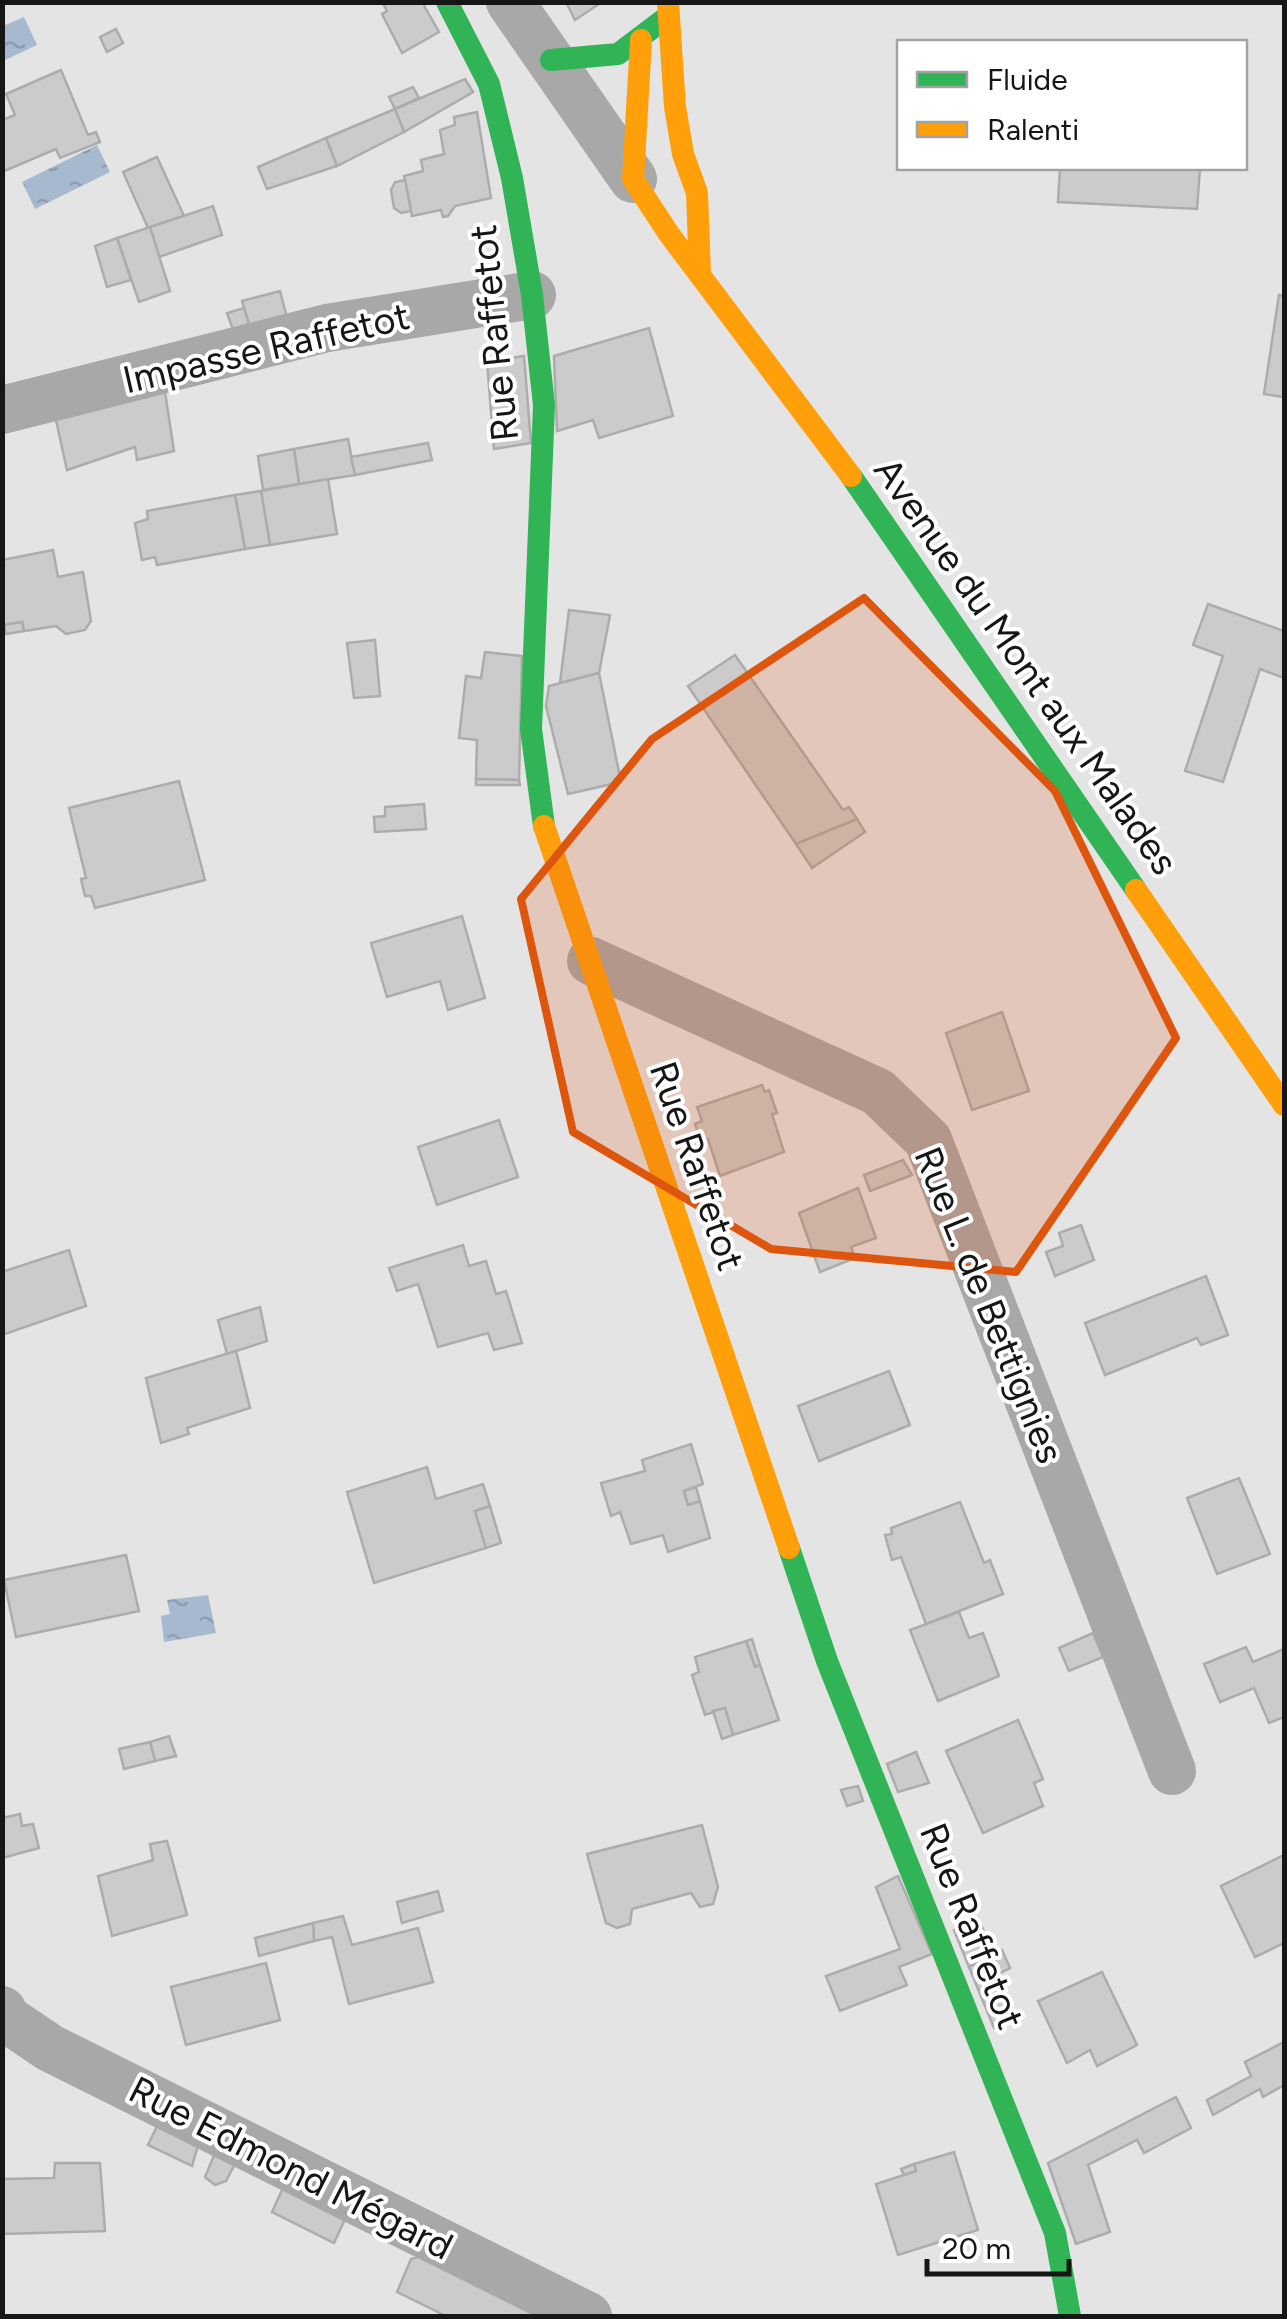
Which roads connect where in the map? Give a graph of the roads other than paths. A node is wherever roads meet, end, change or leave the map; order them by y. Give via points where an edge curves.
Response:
1 (448, 2) edge
2 (510, 2) edge
3 (667, 10) edge
4 (641, 40) junction
5 (551, 60) junction
6 (633, 179) junction
7 (700, 274) junction
8 (532, 295) junction
9 (2, 410) edge
10 (590, 961) junction
11 (1284, 1105) edge
12 (1172, 1771) dead end
13 (2, 2010) edge
14 (588, 2316) edge
15 (1070, 2316) edge

1 - 8 street, Rue Raffetot via 489,84
2 - 5 street
3 - 4 street
3 - 7 street via 678,123 697,193
4 - 5 street via 618,54
4 - 6 street
5 - 6 street
6 - 7 street, Avenue du Mont aux Malades
7 - 11 street, Avenue du Mont aux Malades via 854,480
8 - 9 street, Impasse Raffetot via 327,328
8 - 10 street, Rue Raffetot via 544,405 531,729 544,826
10 - 12 street, Rue L. de Bettignies via 878,1092 928,1140
10 - 15 street, Rue Raffetot via 827,1661 1055,2233
13 - 14 street, Rue Edmond Mégard via 50,2048

